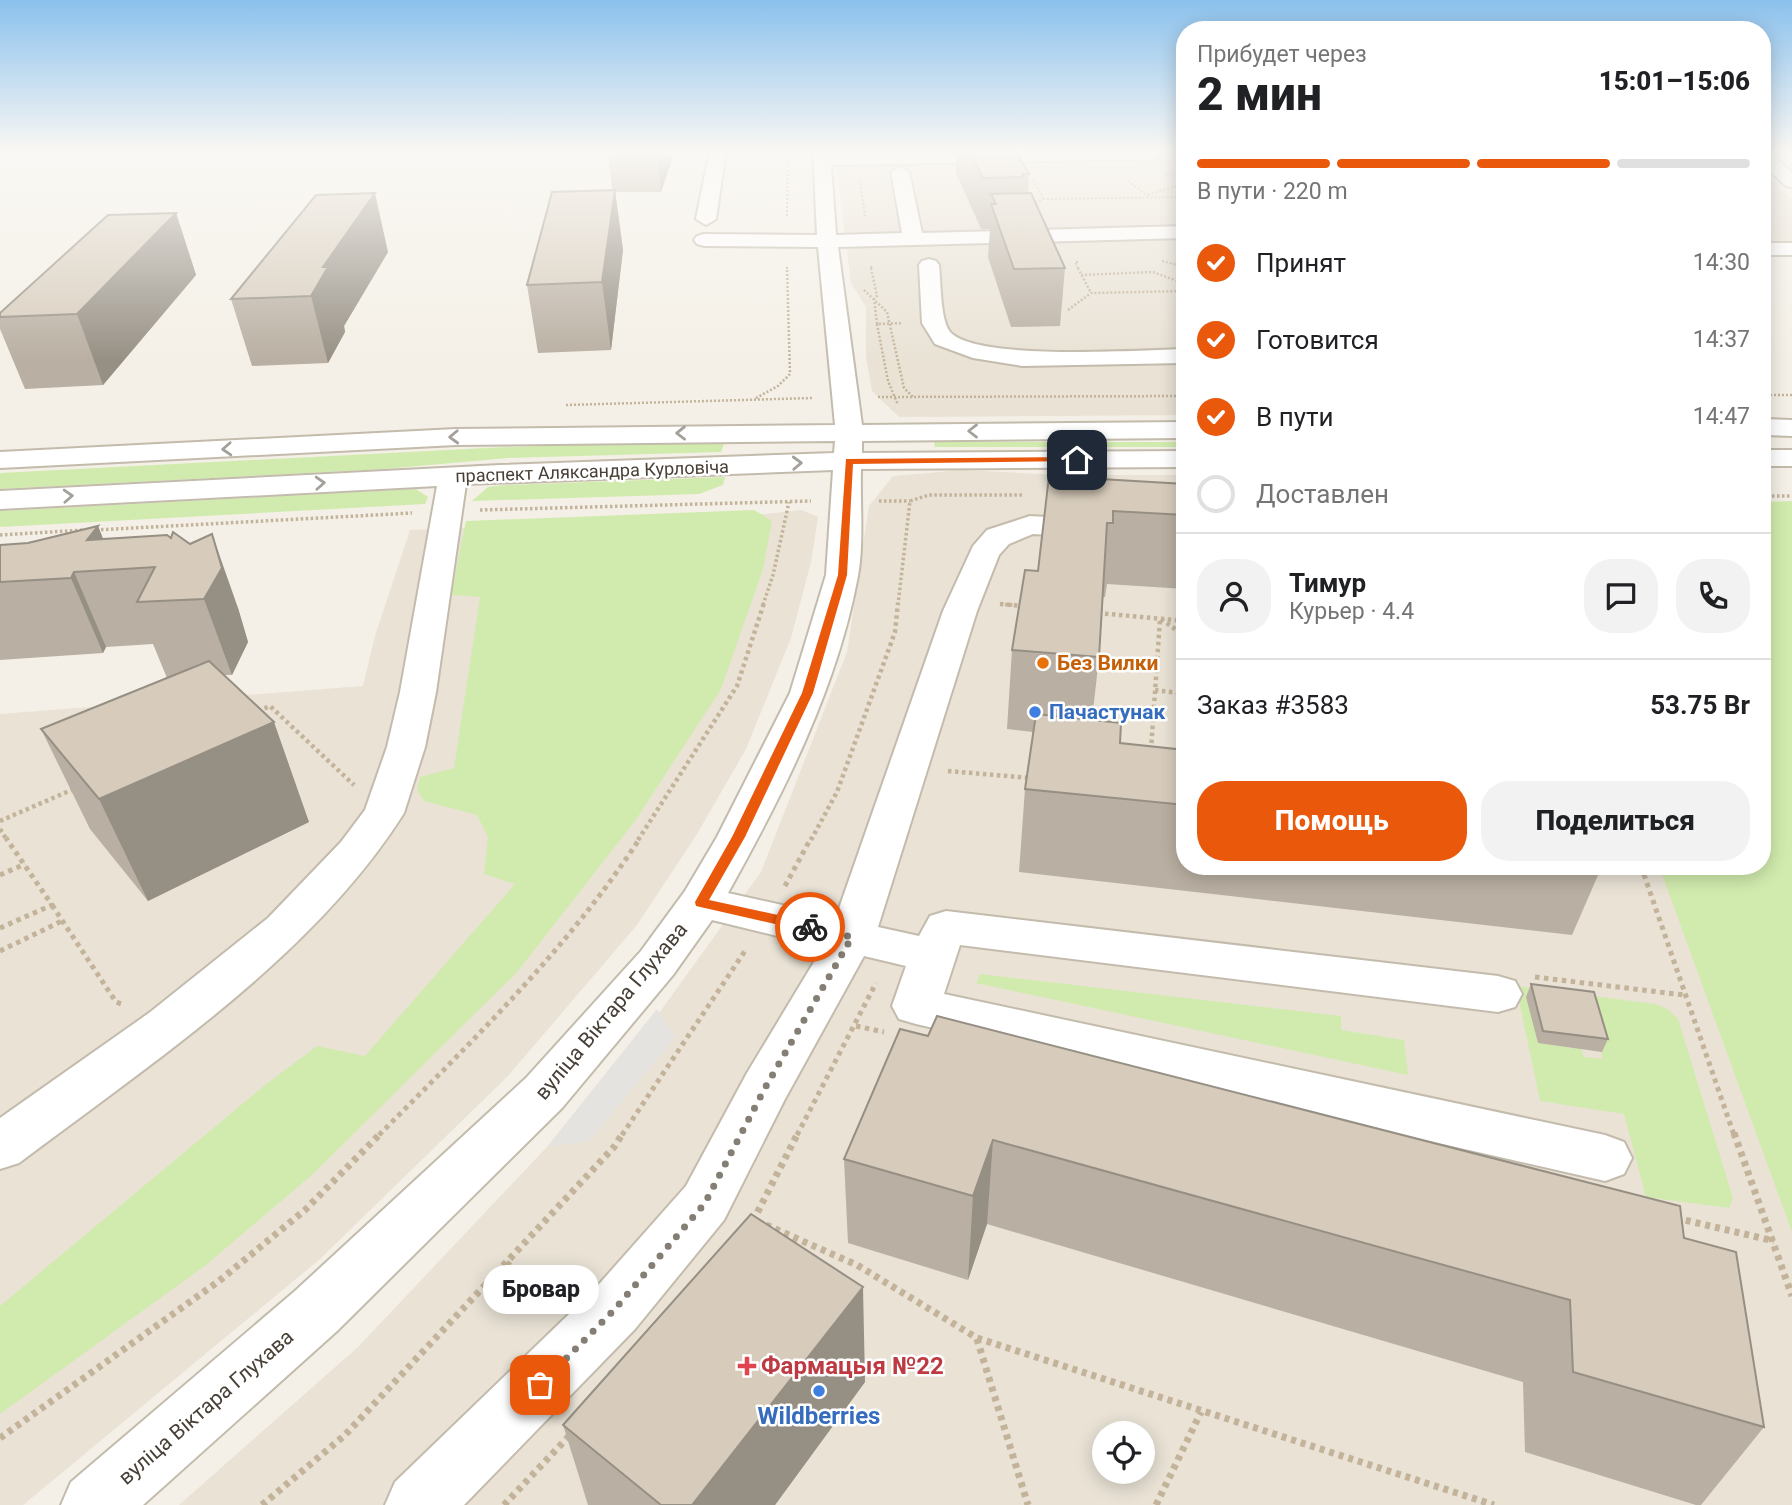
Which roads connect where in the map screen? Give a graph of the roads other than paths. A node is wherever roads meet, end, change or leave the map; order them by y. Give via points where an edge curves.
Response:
1 (826, 220) edge
2 (909, 220) edge
3 (1176, 232) edge
4 (918, 239) junction
5 (704, 240) dead end
6 (827, 240) junction
7 (1771, 249) edge
8 (1792, 249) edge
9 (929, 265) dead end
10 (1176, 356) edge
11 (1771, 427) edge
12 (1792, 428) edge
13 (1176, 431) edge
14 (1771, 458) edge
15 (1792, 458) edge
16 (1176, 459) edge
17 (0, 460) edge
18 (855, 465) junction
19 (450, 494) junction
20 (0, 500) edge
21 (1176, 533) edge
22 (701, 902) junction
23 (852, 937) junction
24 (932, 956) junction
25 (1498, 994) dead end
26 (0, 1147) edge
27 (1605, 1158) dead end
28 (94, 1505) edge
29 (418, 1505) edge

1 - 6 street, вуліца Віктара Глухава
2 - 4 street
3 - 4 street
4 - 6 street
5 - 6 street
6 - 18 street, вуліца Віктара Глухава
7 - 8 street
9 - 10 street via 933,323 943,339 981,353 1022,359
11 - 12 street
13 -> 18 street, праспект Аляксандра Курловіча
14 - 15 street
16 - 18 street, праспект Аляксандра Курловіча
18 -> 17 street, праспект Аляксандра Курловіча via 456,437
19 -> 18 street, праспект Аляксандра Курловіча
18 - 22 street, вуліца Віктара Глухава via 842,575 807,693 738,837
20 -> 19 street, праспект Аляксандра Курловіча
19 - 26 street via 416,703 384,813 356,852 284,929 166,1026
21 - 23 street via 1030,525 998,537 984,553 960,611
22 - 23 street
22 - 28 street, вуліца Віктара Глухава via 657,963 544,1093 316,1311
23 - 24 street
23 - 29 street via 705,1203 601,1324
24 - 25 street via 946,927
24 - 27 street via 916,1006

